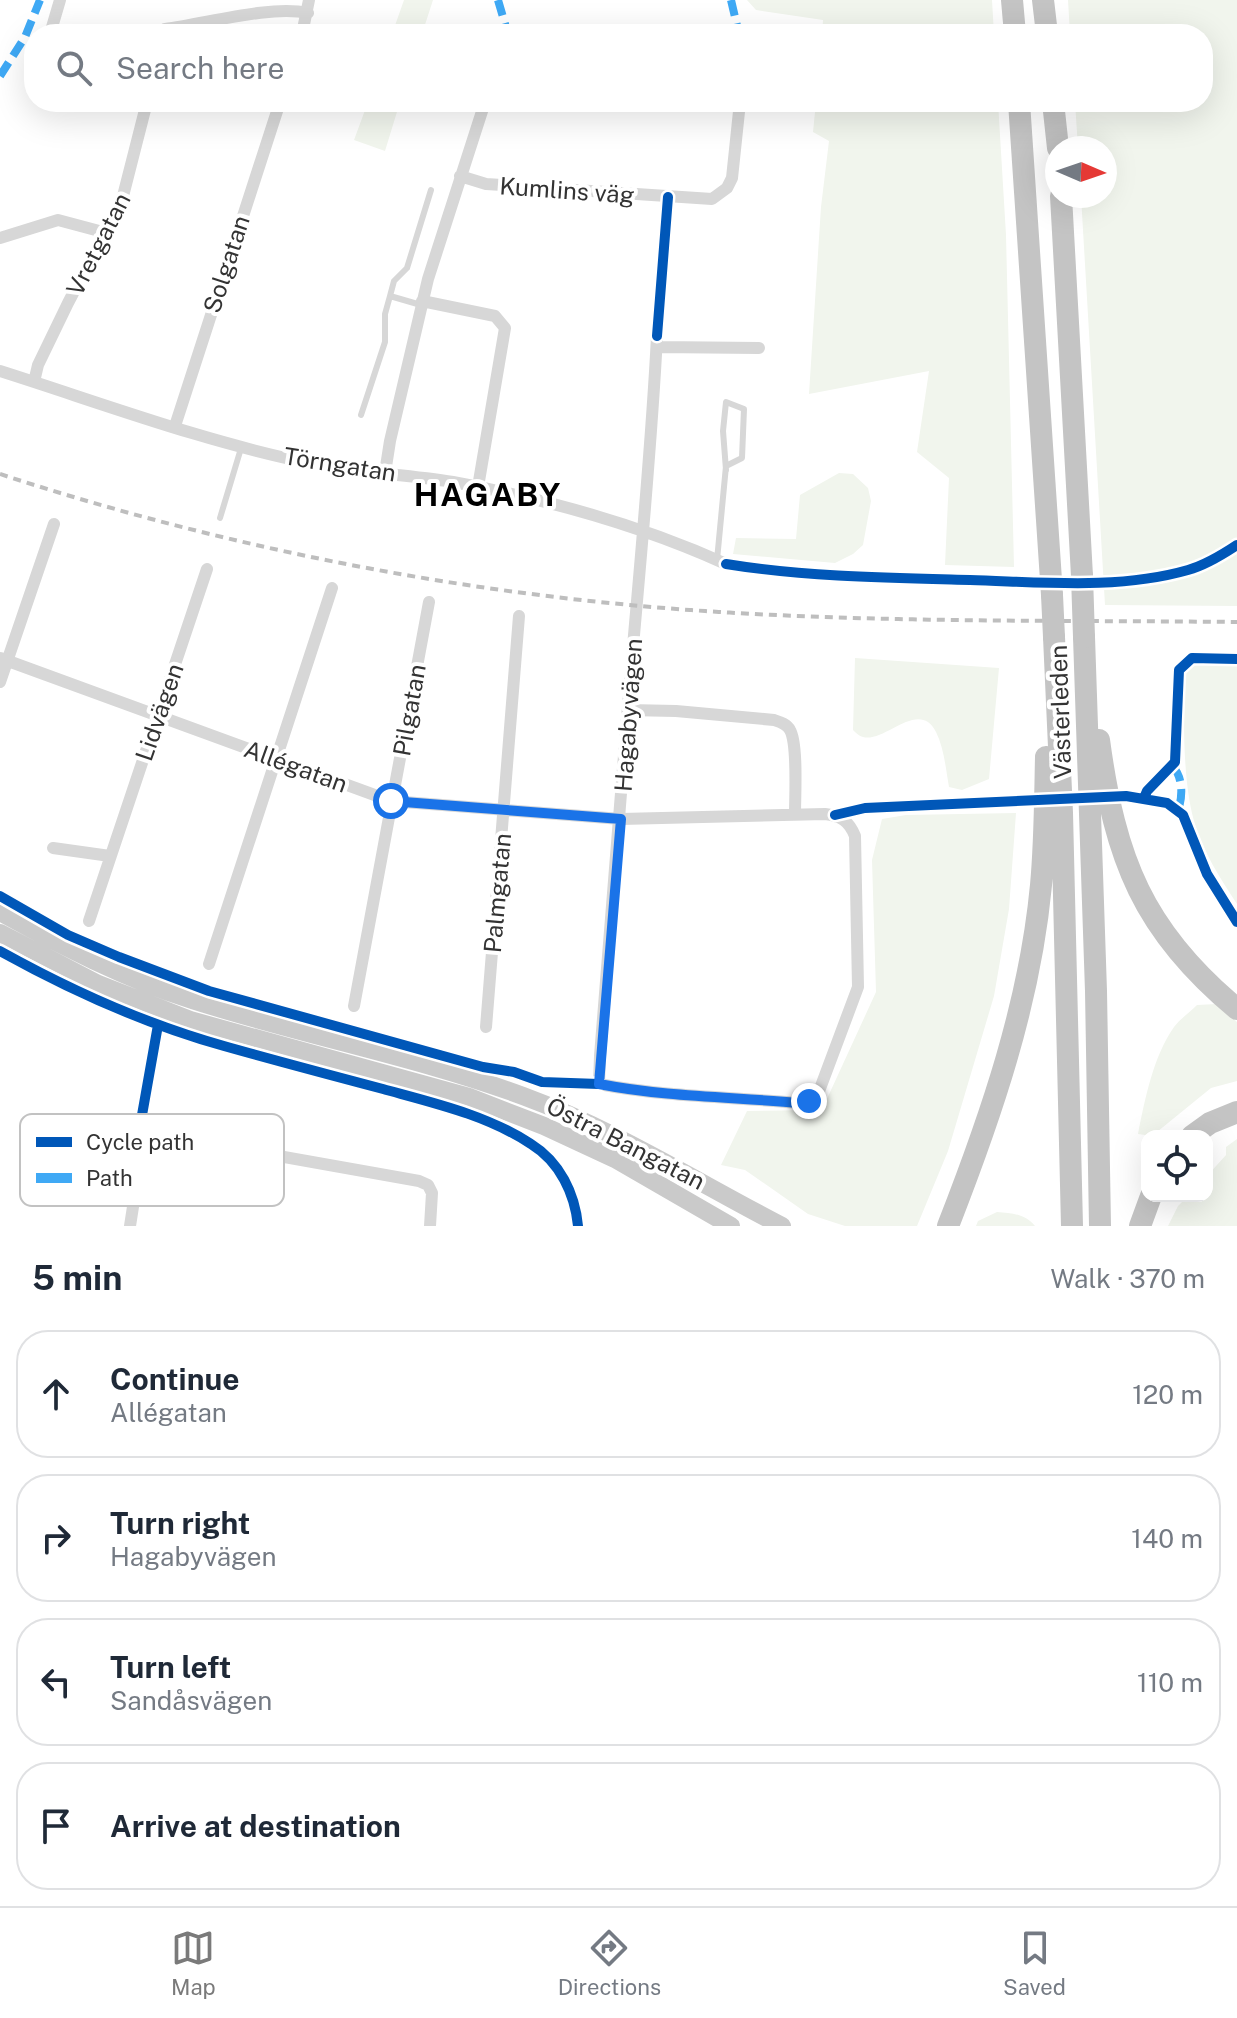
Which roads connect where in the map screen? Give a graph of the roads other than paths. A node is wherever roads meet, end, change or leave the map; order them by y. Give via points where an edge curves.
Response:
1 (60, 0) edge
2 (1012, 0) edge
3 (1043, 0) edge
4 (308, 7) edge
5 (53, 24) edge
6 (196, 24) edge
7 (1014, 24) edge
8 (1046, 24) edge
9 (144, 112) edge
10 (277, 112) edge
11 (482, 112) edge
12 (739, 112) edge
13 (1020, 112) edge
14 (1054, 112) edge
15 (1057, 136) edge
16 (460, 176) junction
17 (431, 190) dead end
18 (1062, 208) edge
19 (103, 232) junction
20 (0, 238) edge
21 (390, 296) junction
22 (422, 303) junction
23 (759, 348) dead end
24 (0, 371) edge
25 (34, 382) junction
26 (361, 415) dead end
27 (175, 426) junction
28 (242, 445) junction
29 (726, 470) junction
30 (385, 473) junction
31 (478, 487) junction
32 (220, 518) dead end
33 (54, 524) dead end
34 (644, 530) junction
35 (722, 562) joint
36 (207, 569) dead end
37 (332, 588) dead end
38 (429, 602) dead end
39 (519, 616) dead end
40 (3, 659) edge
41 (0, 682) edge
42 (628, 710) junction
43 (158, 716) junction
44 (275, 758) junction
45 (391, 801) junction
46 (502, 811) junction
47 (1100, 811) junction
48 (1053, 813) junction
49 (795, 814) junction
50 (621, 819) junction
51 (53, 848) dead end
52 (110, 856) junction
53 (0, 912) edge
54 (89, 921) dead end
55 (0, 933) edge
56 (209, 964) dead end
57 (354, 1006) dead end
58 (1237, 1009) edge
59 (486, 1027) dead end
60 (599, 1084) joint
61 (1237, 1112) edge
62 (1200, 1130) edge
63 (284, 1157) edge
64 (1149, 1202) edge
65 (133, 1206) edge
66 (130, 1226) edge
67 (430, 1226) edge
68 (731, 1226) edge
69 (782, 1226) edge
70 (948, 1226) edge
71 (1072, 1226) edge
72 (1100, 1226) edge
73 (1140, 1226) edge

1 - 5 street
2 - 7 highway
3 - 8 highway
4 - 6 street
9 - 19 street, Vretgatan via 122,200
10 - 27 street, Solgatan
11 - 16 street
12 - 16 street, Kumlins väg via 732,178 712,199 486,184
13 - 48 highway, Västerleden, bridge via 1059,726
14 - 15 highway
16 - 22 street
17 - 21 lane via 407,268 394,281
18 - 47 highway, Västerleden, bridge via 1084,637 1091,652
19 - 20 street via 58,220
19 - 25 street, Vretgatan
21 - 22 lane
21 - 26 lane via 385,342
22 - 30 street
22 - 31 street via 495,316 505,328
23 - 34 street, Hagabyvägen via 657,342
24 - 25 street, Törngatan
25 - 27 street, Törngatan
27 - 28 street, Törngatan
28 - 30 street, Törngatan via 310,463
28 - 32 lane
29 - 29 lane via 742,458 744,409 726,402
29 - 35 lane
30 - 31 street, Törngatan
31 - 34 street, Törngatan
33 - 40 street
34 - 35 street, Törngatan
34 - 42 street, Hagabyvägen
36 - 43 street, Lidvägen
37 - 44 street
38 - 45 street, Pilgatan
39 - 46 street, Palmgatan
40 - 41 street
40 - 43 street, Allégatan
42 - 49 street via 784,724 793,743
42 - 50 street, Hagabyvägen
43 - 44 street, Allégatan
43 - 52 street, Lidvägen
44 - 45 street, Allégatan
44 - 56 street
45 - 46 street, Allégatan
45 - 57 street, Pilgatan
46 - 50 street, Allégatan
46 - 59 street, Palmgatan
47 - 58 highway via 1156,924
47 - 72 highway, Västerleden
48 - 70 highway, Västerleden via 1027,980 1011,1044
48 - 71 highway, Västerleden
49 - 50 street, Allégatan
49 - 60 street, Allégatan via 835,815 855,836 858,987 818,1094 800,1103
50 - 60 street, Hagabyvägen
51 - 52 street
52 - 54 street, Lidvägen
53 - 69 main road, Östra Bangatan via 80,956 159,988 524,1096
55 - 68 main road, Östra Bangatan via 98,984 156,1007 469,1097 590,1148
61 - 62 highway
63 - 67 street via 428,1185
64 - 73 highway
65 - 66 street

